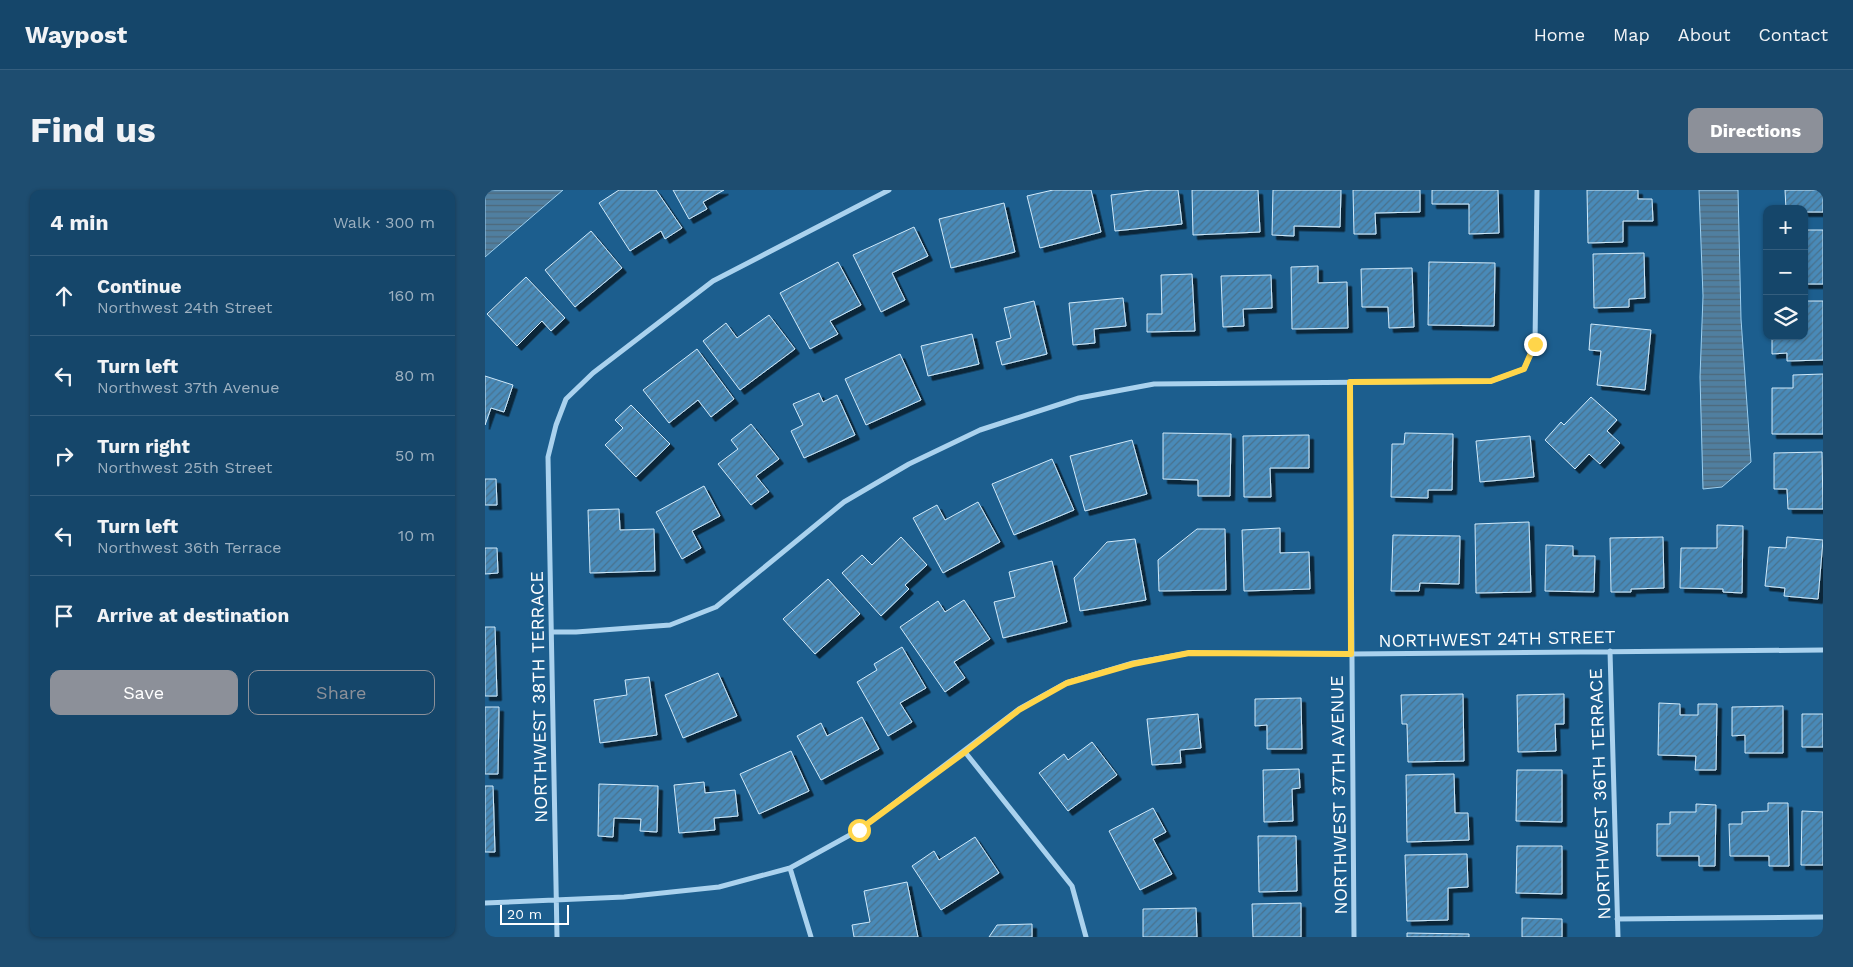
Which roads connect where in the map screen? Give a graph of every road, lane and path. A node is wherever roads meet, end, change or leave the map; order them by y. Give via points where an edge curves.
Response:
1 (889, 190) edge
2 (1537, 190) edge
3 (1350, 382) junction
4 (552, 632) junction
5 (1823, 650) edge
6 (1610, 651) junction
7 (1351, 654) junction
8 (965, 752) junction
9 (790, 868) junction
10 (556, 900) junction
11 (485, 903) edge
12 (1823, 917) edge
13 (1617, 919) junction
14 (557, 937) edge
15 (811, 937) edge
16 (1086, 937) edge
17 (1354, 937) edge
18 (1618, 937) edge

1 - 4 street, NORTHWEST 38TH TERRACE via 713,281 593,373 566,399 548,457
2 - 3 street via 1535,344 1524,369 1491,381
3 - 4 street via 1154,384 1079,398 980,430 909,464 844,502 716,607 669,625
3 - 7 street, NORTHWEST 37TH AVENUE
4 - 10 street, NORTHWEST 38TH TERRACE
5 - 6 street, NORTHWEST 24TH STREET
6 - 7 street, NORTHWEST 24TH STREET
6 - 13 street, NORTHWEST 36TH TERRACE
7 - 8 street, NORTHWEST 24TH STREET via 1189,653 1133,664 1067,683 1019,710
7 - 17 street, NORTHWEST 37TH AVENUE
8 - 9 street, NORTHWEST 24TH STREET via 859,830
8 - 16 street via 1072,886
9 - 10 street, NORTHWEST 24TH STREET via 719,887
9 - 15 street
10 - 11 street, NORTHWEST 24TH STREET
10 - 14 street, NORTHWEST 38TH TERRACE
12 - 13 street
13 - 18 street, NORTHWEST 36TH TERRACE

